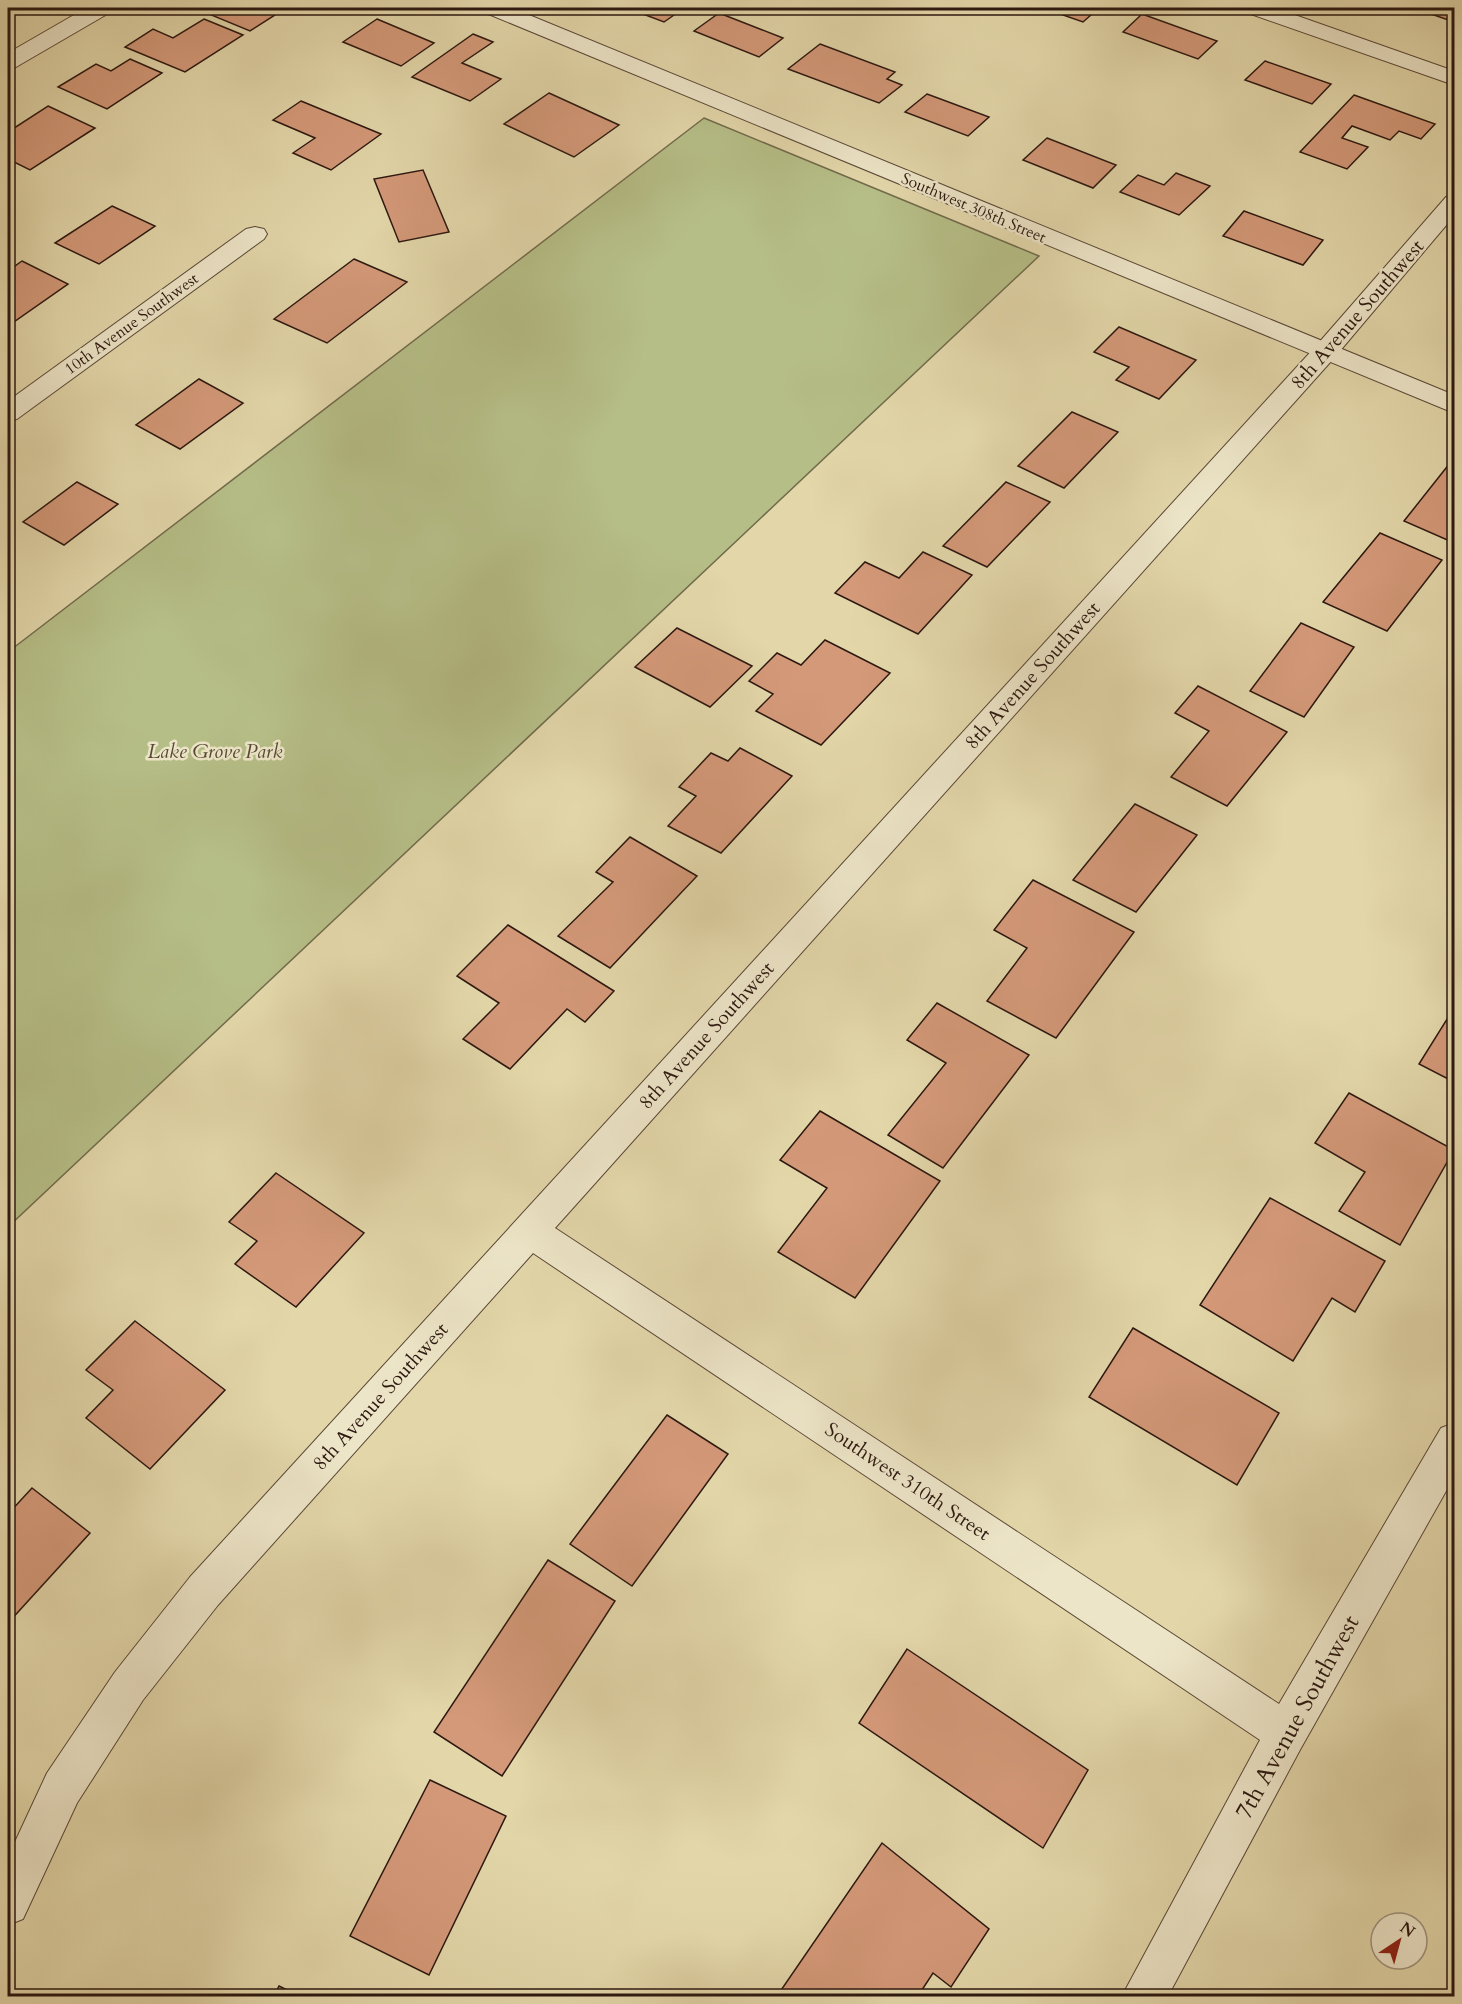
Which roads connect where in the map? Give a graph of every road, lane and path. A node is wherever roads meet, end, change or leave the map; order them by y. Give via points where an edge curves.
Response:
1 (101, 8) edge
2 (494, 8) edge
3 (1256, 8) edge
4 (8, 62) edge
5 (1455, 78) edge
6 (1455, 202) edge
7 (255, 234) dead end
8 (1325, 352) junction
9 (1455, 405) edge
10 (8, 413) edge
11 (529, 1230) junction
12 (1455, 1441) edge
13 (1286, 1733) junction
14 (8, 1904) edge
15 (1144, 1996) edge

1 - 4 street
2 - 8 street, Southwest 308th Street
3 - 5 street
6 - 8 street, 8th Avenue Southwest
7 - 10 street, 10th Avenue Southwest
8 - 9 street, Southwest 308th Street
8 - 11 street, 8th Avenue Southwest
11 - 13 street, Southwest 310th Street
11 - 14 street, 8th Avenue Southwest via 204,1591 129,1686 62,1788
12 - 13 street, 7th Avenue Southwest
13 - 15 street, 7th Avenue Southwest

